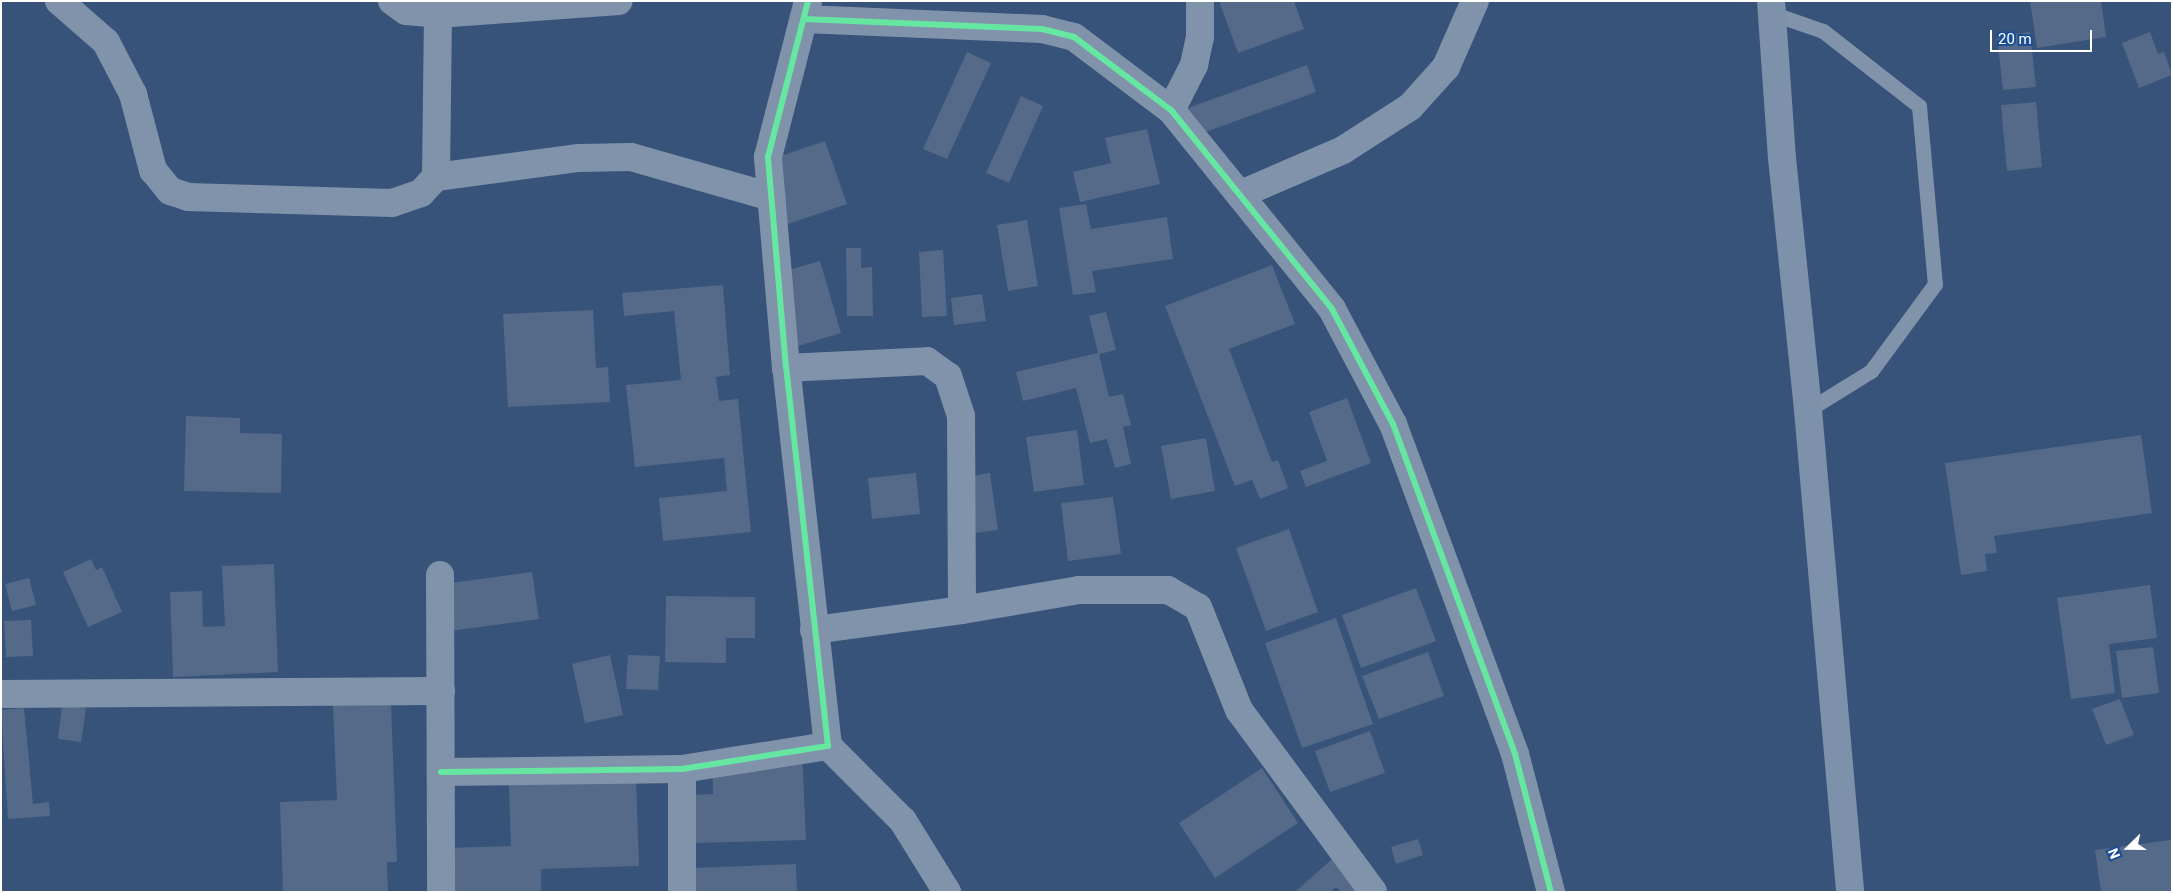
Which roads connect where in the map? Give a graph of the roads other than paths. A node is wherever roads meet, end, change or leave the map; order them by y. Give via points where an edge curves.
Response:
1 (59, 1) edge
2 (392, 1) edge
3 (619, 1) edge
4 (1200, 1) edge
5 (1475, 1) edge
6 (1771, 7) edge
7 (806, 10) edge
8 (438, 14) junction
9 (1171, 110) junction
10 (436, 177) junction
11 (1241, 194) junction
12 (771, 197) junction
13 (786, 368) junction
14 (1808, 410) junction
15 (440, 575) dead end
16 (962, 610) junction
17 (814, 630) junction
18 (440, 691) junction
19 (1, 694) edge
20 (828, 746) junction
21 (682, 769) junction
22 (441, 772) junction
23 (442, 892) edge
24 (682, 892) edge
25 (947, 892) edge
26 (1374, 892) edge
27 (1551, 892) edge
28 (1850, 892) edge

1 - 10 street via 106,42 133,94 153,170 170,191 188,197 392,203 421,193
2 - 8 street via 406,10
3 - 8 street
4 - 9 street via 1200,38 1194,65
5 - 11 street via 1446,67 1410,107 1343,150
6 - 14 main road via 1782,158
6 - 14 lane via 1823,31 1919,106 1936,284 1871,371
7 - 9 street via 1050,31 1074,37
7 - 12 street via 768,157
8 - 10 street
9 - 11 street
10 - 12 street via 579,158 631,157
11 - 27 street via 1332,309 1393,424 1515,754
12 - 13 street
13 - 16 street via 927,361 948,376 960,416
13 - 17 street
14 - 28 main road
15 - 18 street
16 - 17 street
16 - 26 street via 1079,590 1168,590 1198,607 1239,710
17 - 20 street
18 - 19 street
18 - 22 street
20 - 21 street
20 - 25 street via 904,820
21 - 22 street
21 - 24 street
22 - 23 street

